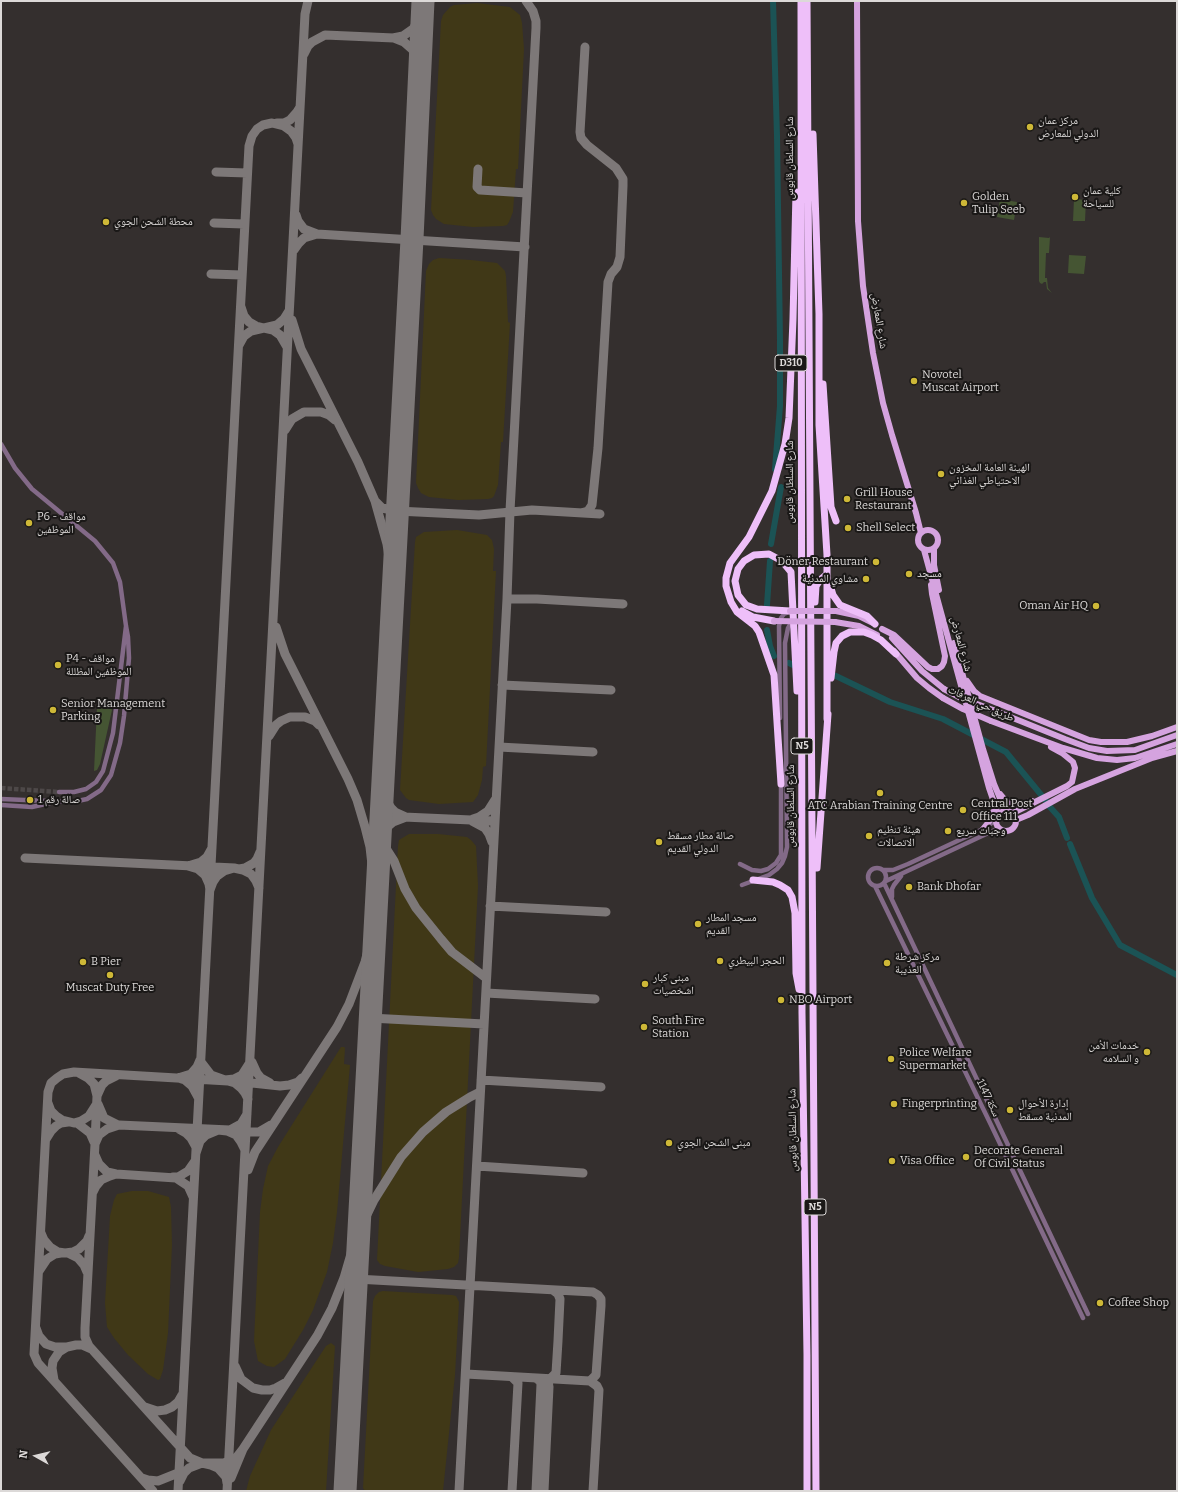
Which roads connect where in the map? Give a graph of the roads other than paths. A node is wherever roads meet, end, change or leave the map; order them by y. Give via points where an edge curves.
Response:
1 (801, 1) edge
2 (808, 1) edge
3 (854, 1) edge
4 (857, 1) edge
5 (854, 36) junction
6 (860, 49) junction
7 (854, 61) junction
8 (801, 110) junction
9 (857, 127) junction
10 (819, 314) junction
11 (1, 444) edge
12 (916, 513) junction
13 (836, 521) dead end
14 (928, 530) junction
15 (920, 533) junction
16 (934, 548) junction
17 (924, 550) junction
18 (827, 555) junction
19 (931, 574) junction
20 (826, 575) dead end
21 (743, 611) junction
22 (790, 611) junction
23 (827, 611) junction
24 (777, 621) junction
25 (792, 621) junction
26 (827, 622) junction
27 (875, 624) junction
28 (126, 626) junction
29 (882, 629) junction
30 (812, 634) junction
31 (896, 654) junction
32 (959, 662) junction
33 (827, 719) junction
34 (974, 725) junction
35 (1177, 727) edge
36 (1177, 735) edge
37 (1152, 736) junction
38 (1036, 738) junction
39 (1177, 744) edge
40 (802, 745) junction
41 (981, 749) junction
42 (1107, 751) junction
43 (1177, 751) edge
44 (1152, 758) junction
45 (782, 760) junction
46 (1109, 760) junction
47 (781, 784) joint
48 (994, 784) junction
49 (59, 792) tunnel mouth
50 (992, 796) junction
51 (1047, 796) junction
52 (1, 799) edge
53 (57, 801) junction
54 (1, 805) edge
55 (1005, 810) junction
56 (1013, 813) junction
57 (998, 814) junction
58 (1016, 820) junction
59 (995, 821) junction
60 (999, 828) junction
61 (983, 829) junction
62 (740, 864) dead end
63 (883, 870) junction
64 (904, 873) junction
65 (753, 880) junction
66 (885, 882) junction
67 (742, 885) dead end
68 (875, 886) junction
69 (893, 903) junction
70 (812, 924) junction
71 (802, 1013) junction
72 (1088, 1314) dead end
73 (1083, 1318) dead end
74 (807, 1491) edge
75 (816, 1491) edge

1 - 8 highway, شارع السلطان قابوس / N5
2 - 10 highway
2 - 30 highway, شارع السلطان قابوس / N5
3 - 5 main road, شارع المعارض
4 - 6 main road, شارع المعارض
5 - 6 main road
5 - 7 main road, شارع المعارض
6 - 7 main road
6 - 9 main road, شارع المعارض
7 - 9 main road, شارع المعارض
8 - 21 highway, D310 via 788,428 772,491 749,537 727,570 726,586 730,602
8 - 40 highway, شارع السلطان قابوس / N5
9 - 12 main road, شارع المعارض via 858,228 867,313 884,403
10 - 13 highway via 831,507
10 - 18 highway via 819,425
11 - 28 street via 15,468 32,489 95,541 116,567
12 - 14 main road, شارع المعارض
12 - 15 main road, شارع المعارض
14 - 15 main road
14 - 16 main road via 934,532 937,537
15 - 17 main road via 918,543
16 - 17 main road
16 - 32 main road, شارع المعارض via 934,565
17 - 19 main road, شارع المعارض
18 - 23 highway
18 - 27 highway via 831,590 836,600 840,605 867,616
19 - 29 main road via 932,594 945,656 942,666 938,669 928,667 894,635
19 - 34 main road, شارع المعارض
20 - 30 highway via 816,586
21 - 22 highway
21 - 24 highway via 753,617
21 - 40 highway via 737,592 736,573 744,561 759,554 769,554 778,558 788,567 792,577
21 - 45 highway via 759,632 774,675
22 - 23 main road, طريق حي العرفات, bridge
22 - 24 street
23 - 26 highway, bridge
23 - 27 main road, طريق حي العرفات, bridge via 859,616
24 - 25 main road, طريق حي العرفات, bridge
24 - 45 street
25 - 26 main road, طريق حي العرفات, bridge
25 - 45 street via 785,643
26 - 31 main road, طريق حي العرفات, bridge via 852,624 870,630 883,639
26 - 33 highway
27 - 29 main road, طريق حي العرفات
28 - 49 street via 113,733 103,771 96,782 86,789
28 - 53 street via 129,666 120,743 113,769 105,786 96,794 82,801
29 - 42 main road, طريق حي العرفات, bridge via 922,671 944,689 1065,739 1089,748
30 - 70 highway, شارع السلطان قابوس / N5
31 - 33 highway via 881,640 864,632 850,632 842,636 836,643 834,652
31 - 38 main road, طريق حي العرفات, bridge via 917,678 944,698 963,709
32 - 34 main road, شارع المعارض
32 - 37 main road via 969,685 980,696 1071,734 1089,740 1118,743
33 - 70 highway
34 - 41 main road, شارع المعارض
35 - 37 main road
36 - 42 main road, طريق حي العرفات via 1135,750
37 - 42 main road
38 - 46 main road, طريق حي العرفات via 1074,752
38 - 51 main road via 1069,758 1075,768 1072,782
39 - 46 main road, طريق حي العرفات via 1135,758
40 - 71 highway, شارع السلطان قابوس / N5
41 - 48 main road, شارع المعارض
41 - 50 main road, شارع المعارض
43 - 44 main road
44 - 46 main road via 1124,763
44 - 58 main road via 1075,789
45 - 47 highway
45 - 65 street via 787,847 785,856 777,869 769,875
47 - 62 street via 781,855 776,863 761,871
48 - 51 main road via 1005,800 1013,804 1026,803
48 - 55 main road, شارع المعارض
50 - 57 main road, شارع المعارض
50 - 61 main road via 993,815
51 - 56 main road
52 - 53 street
53 - 54 street via 35,807
55 - 56 main road
55 - 57 main road
56 - 58 main road
57 - 59 main road
58 - 60 main road via 1014,827 1009,830
59 - 60 main road
59 - 61 street
60 - 64 street
61 - 63 street via 908,864 893,870
63 - 66 street via 886,875
63 - 68 street via 874,868 868,874 869,881
64 - 66 street
64 - 69 street via 896,880 892,889
65 - 67 street
65 - 71 highway via 780,885 788,890 792,897 795,913 796,973
66 - 68 street
66 - 69 street, سكة 1147
68 - 73 street, سكة 1147
69 - 72 street, سكة 1147
70 - 75 highway, شارع السلطان قابوس / N5
71 - 74 highway, شارع السلطان قابوس / N5

